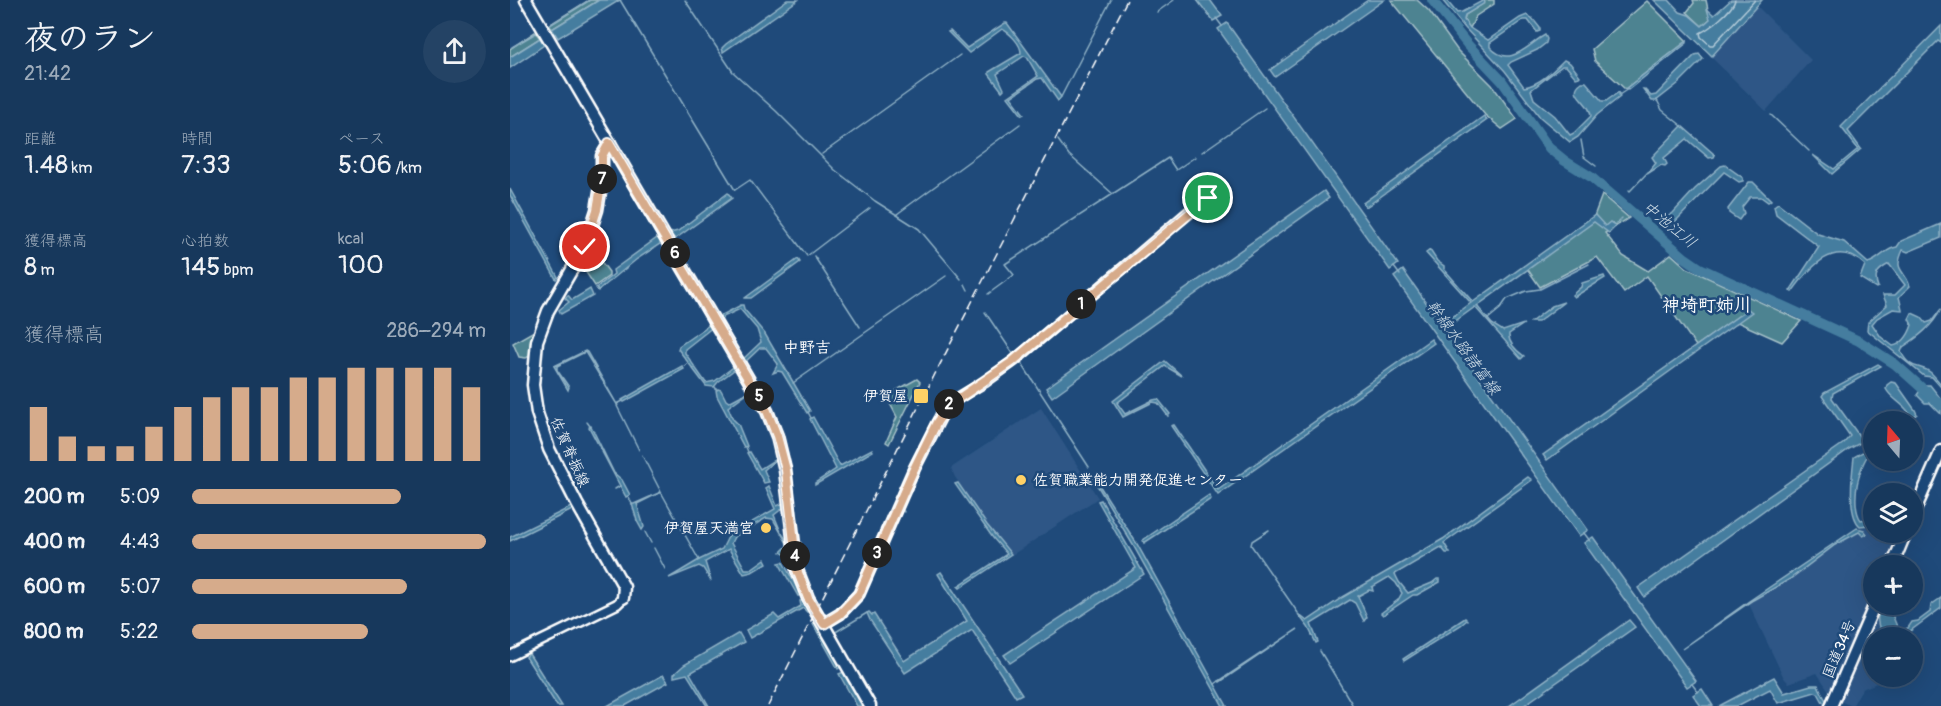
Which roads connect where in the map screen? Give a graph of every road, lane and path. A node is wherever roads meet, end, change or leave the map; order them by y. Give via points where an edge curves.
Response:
1 (526, 0) edge
2 (609, 143) junction
3 (1220, 189) dead end
4 (942, 414) joint
5 (1941, 451) edge
6 (1923, 492) edge
7 (623, 598) joint
8 (1870, 615) edge
9 (824, 624) junction
10 (510, 656) edge
11 (870, 706) edge
12 (1831, 706) edge

1 - 2 main road
2 - 7 main road, 佐賀脊振線 via 602,156 597,210 585,247 548,311 537,340 533,385 549,449 624,587
2 - 9 main road via 767,411 786,470 797,570
3 - 4 street via 1012,362 957,399
4 - 9 main road via 859,594
5 - 6 main road
7 - 10 street
8 - 12 main road, 国道34号
9 - 11 main road

